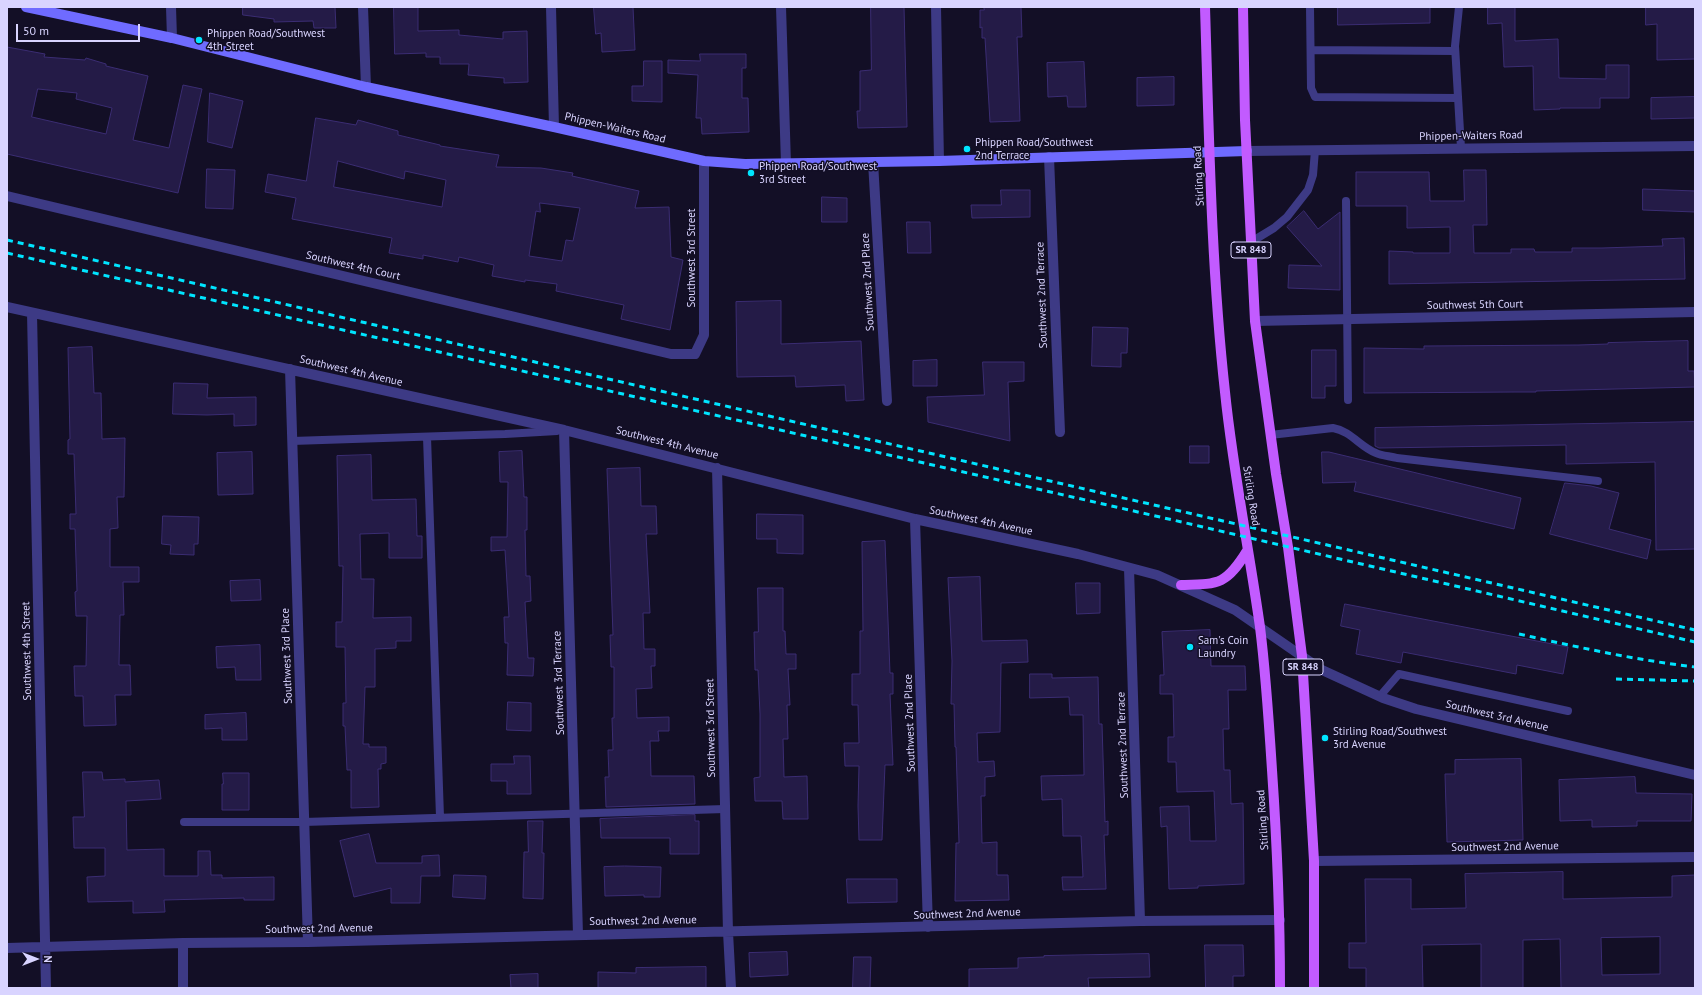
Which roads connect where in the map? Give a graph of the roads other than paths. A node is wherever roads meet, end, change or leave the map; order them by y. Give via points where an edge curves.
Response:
1 (26, 7) edge
2 (171, 7) edge
3 (363, 7) edge
4 (551, 7) edge
5 (781, 7) edge
6 (936, 7) edge
7 (1204, 7) edge
8 (1243, 7) edge
9 (1310, 7) edge
10 (1458, 7) edge
11 (172, 38) junction
12 (1311, 50) junction
13 (1455, 51) junction
14 (366, 87) junction
15 (1458, 98) junction
16 (554, 127) junction
17 (1695, 146) edge
18 (1461, 148) junction
19 (1315, 150) junction
20 (1210, 151) junction
21 (1247, 151) junction
22 (1049, 157) junction
23 (704, 161) junction
24 (939, 161) junction
25 (873, 162) junction
26 (786, 164) junction
27 (7, 196) edge
28 (1346, 201) dead end
29 (1251, 242) junction
30 (7, 306) edge
31 (1695, 312) edge
32 (32, 313) junction
33 (1347, 320) junction
34 (1255, 322) junction
35 (695, 354) joint
36 (290, 369) junction
37 (1348, 400) dead end
38 (888, 401) dead end
39 (564, 430) junction
40 (1060, 432) dead end
41 (1270, 435) junction
42 (428, 437) junction
43 (292, 441) junction
44 (717, 468) junction
45 (1598, 481) dead end
46 (915, 518) junction
47 (1247, 551) junction
48 (1129, 568) junction
49 (1182, 585) junction
50 (1260, 627) junction
51 (1302, 656) junction
52 (1380, 696) junction
53 (1568, 711) dead end
54 (1695, 775) edge
55 (725, 809) junction
56 (574, 812) junction
57 (440, 817) junction
58 (184, 822) dead end
59 (304, 822) junction
60 (1695, 857) edge
61 (1314, 861) junction
62 (1280, 920) junction
63 (1140, 921) junction
64 (928, 927) junction
65 (728, 932) junction
66 (578, 935) junction
67 (308, 942) junction
68 (183, 943) junction
69 (45, 947) junction
70 (7, 948) edge
71 (46, 988) edge
72 (183, 988) edge
73 (731, 988) edge
74 (1280, 988) edge
75 (1314, 988) edge

1 - 11 street, Phippen-Waiters Road
2 - 11 street
3 - 14 street
4 - 16 street
5 - 26 street
6 - 24 street
7 - 20 main road, Stirling Road / SR 848
8 - 21 main road, SR 848
9 - 12 lane
10 - 13 lane
11 - 14 street, Phippen-Waiters Road
12 - 13 lane
12 - 15 lane via 1311,88 1315,97
13 - 15 lane
14 - 16 street, Phippen-Waiters Road
15 - 18 lane
16 - 23 street, Phippen-Waiters Road
17 - 18 street, Phippen-Waiters Road
18 - 19 street, Phippen-Waiters Road
19 - 21 street, Phippen-Waiters Road
19 - 29 lane via 1313,176 1308,190 1287,217
20 - 21 street, Phippen-Waiters Road
20 - 22 street, Phippen-Waiters Road
20 - 47 main road, Stirling Road / SR 848 via 1215,270 1225,392
21 - 29 main road, SR 848
22 - 24 street, Phippen-Waiters Road
22 - 40 street, Southwest 2nd Terrace
23 - 26 street, Phippen-Waiters Road
23 - 35 street, Southwest 3rd Street via 704,335
24 - 25 street, Phippen-Waiters Road
25 - 26 street, Phippen-Waiters Road
25 - 38 street, Southwest 2nd Place
27 - 35 street, Southwest 4th Court via 671,354
28 - 33 lane
29 - 34 main road, SR 848
30 - 32 street, Southwest 4th Avenue
31 - 33 street, Southwest 5th Court
32 - 36 street, Southwest 4th Avenue
32 - 69 street, Southwest 4th Street
33 - 34 street, Southwest 5th Court
33 - 37 lane
34 - 41 main road, SR 848
36 - 39 street, Southwest 4th Avenue
36 - 43 street, Southwest 3rd Place
39 - 42 lane
39 - 44 street, Southwest 4th Avenue
39 - 56 street, Southwest 3rd Terrace
41 - 45 lane via 1333,428 1342,430 1375,453 1383,455
41 - 51 main road, SR 848
42 - 43 lane
42 - 57 lane
43 - 59 street, Southwest 3rd Place
44 - 46 street, Southwest 4th Avenue
44 - 55 street, Southwest 3rd Street
46 - 48 street, Southwest 4th Avenue via 1078,554
46 - 64 street, Southwest 2nd Place
47 - 49 main road via 1238,566 1220,582
47 - 50 main road, Stirling Road / SR 848
48 - 49 street, Southwest 4th Avenue
48 - 63 street, Southwest 2nd Terrace
49 - 50 street, Southwest 4th Avenue via 1235,610
50 - 51 street, Southwest 4th Avenue
50 - 62 main road, Stirling Road / SR 848 via 1269,725
51 - 52 street, Southwest 3rd Avenue via 1322,670
51 - 61 main road, SR 848
52 - 53 lane via 1399,674
52 - 54 street, Southwest 3rd Avenue via 1416,709
55 - 56 lane
55 - 65 street, Southwest 3rd Street
56 - 57 lane
56 - 66 street, Southwest 3rd Terrace
57 - 59 lane
58 - 59 lane
59 - 67 street, Southwest 3rd Place
60 - 61 street, Southwest 2nd Avenue
61 - 75 main road, SR 848
62 - 63 street, Southwest 2nd Avenue
62 - 74 main road, Stirling Road / SR 848
63 - 64 street, Southwest 2nd Avenue
64 - 65 street, Southwest 2nd Avenue
65 - 66 street, Southwest 2nd Avenue
65 - 73 street, Southwest 3rd Street
66 - 67 street, Southwest 2nd Avenue
67 - 68 street, Southwest 2nd Avenue
68 - 69 street, Southwest 2nd Avenue
68 - 72 street
69 - 70 street, Southwest 2nd Avenue
69 - 71 street, Southwest 4th Street

